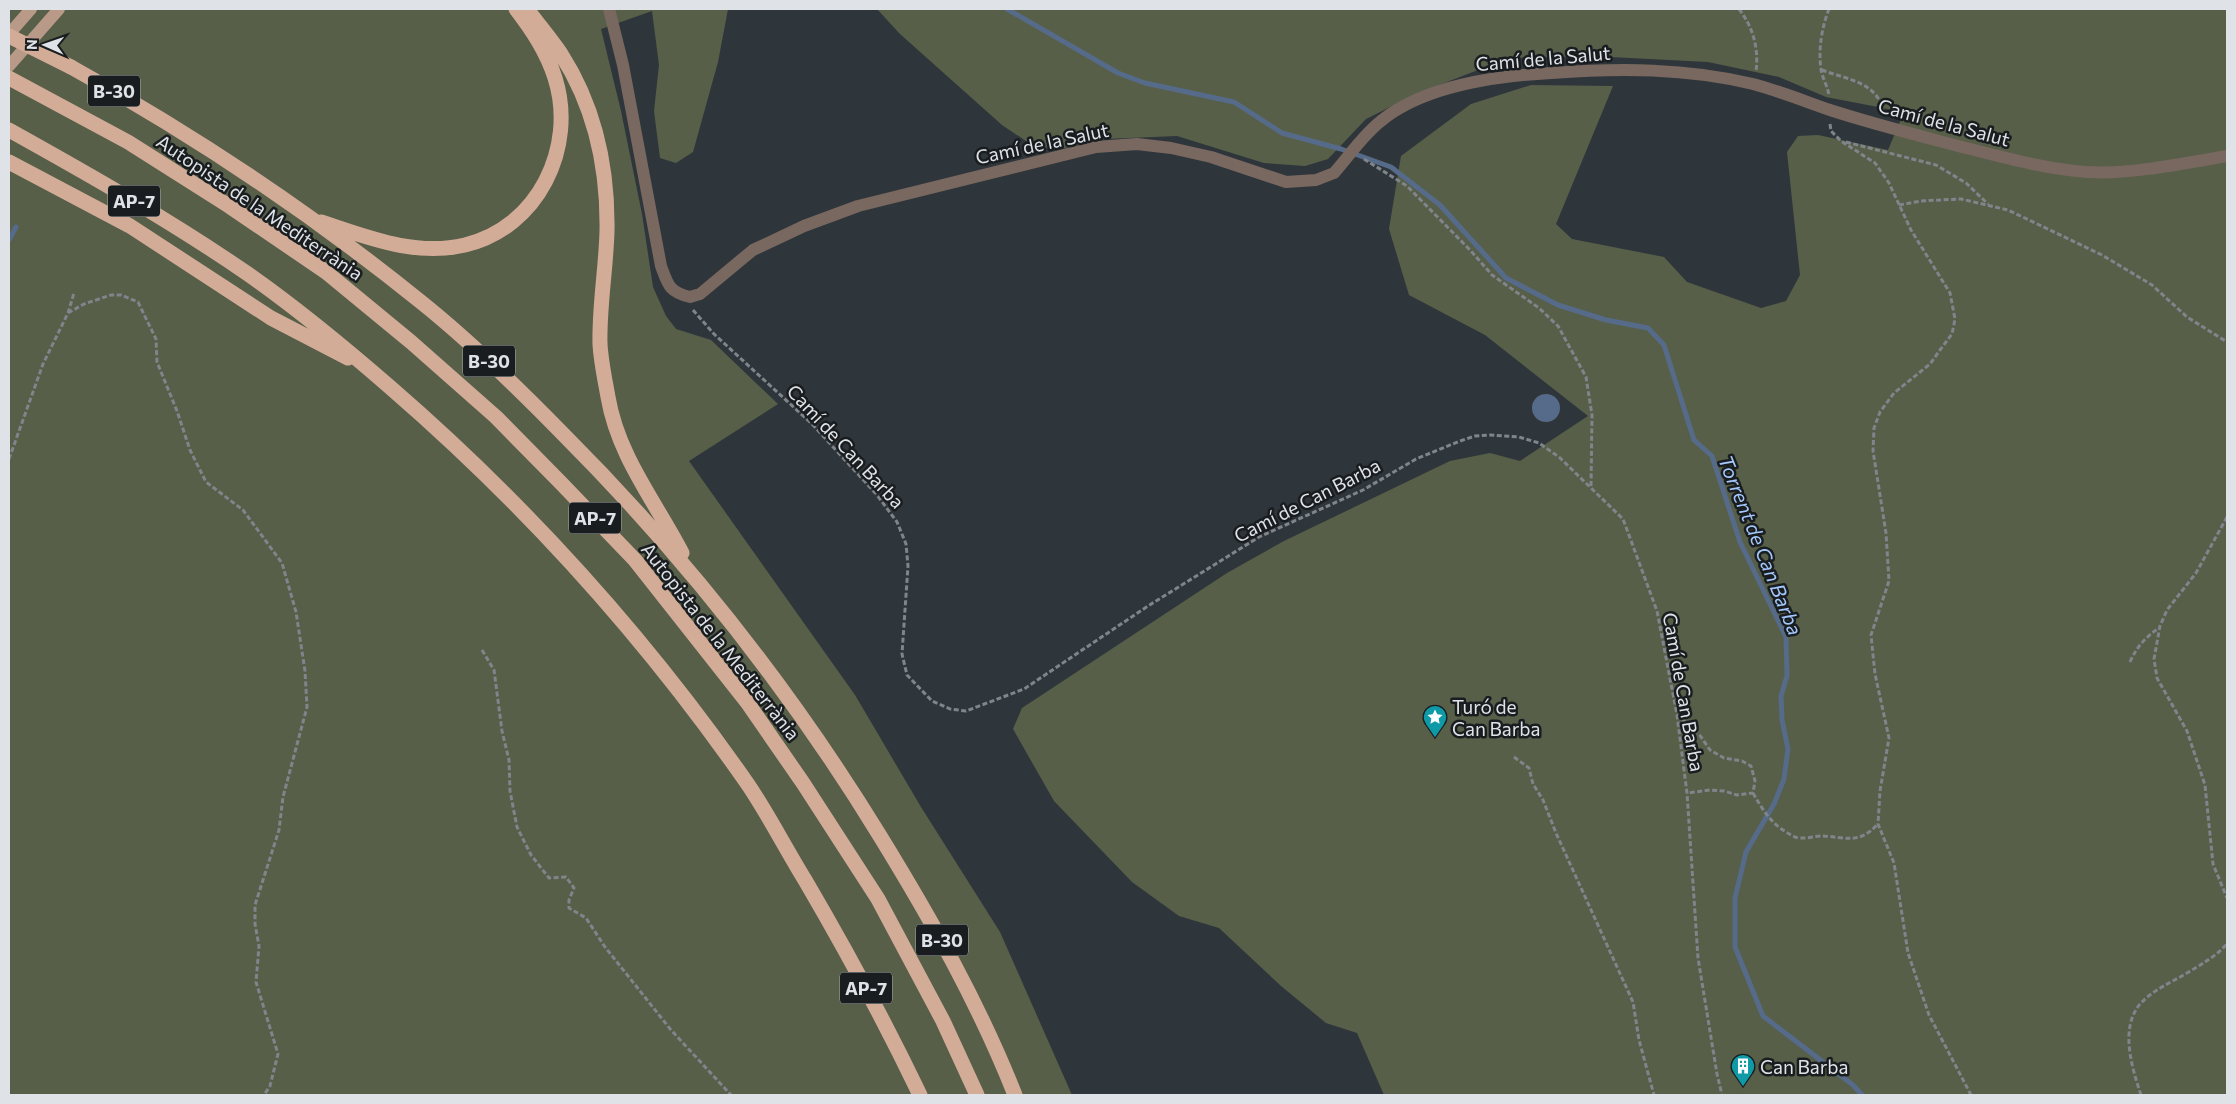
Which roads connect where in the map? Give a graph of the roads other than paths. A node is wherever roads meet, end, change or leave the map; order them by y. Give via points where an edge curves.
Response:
1 (31, 9) edge
2 (59, 9) edge
3 (516, 9) edge
4 (527, 9) edge
5 (609, 9) edge
6 (9, 35) edge
7 (9, 66) edge
8 (9, 78) edge
9 (12, 132) edge
10 (2227, 156) edge
11 (9, 162) edge
12 (308, 218) junction
13 (371, 371) junction
14 (694, 577) junction
15 (920, 1095) edge
16 (977, 1095) edge
17 (1015, 1095) edge

1 - 6 main road
2 - 7 main road
3 - 12 highway via 546,55 556,78 560,102 560,141 547,183 538,197 507,227 466,245 440,248 407,247 376,241
4 - 14 highway via 561,55 582,92 601,155 607,231 600,345 617,433 635,473
5 - 10 street, Camí de la Salut via 662,266 668,285 679,294 690,297 700,294 753,250 858,206 1096,147 1137,144 1171,148 1278,180 1294,182 1325,178 1334,173 1379,122 1398,109 1475,81 1522,74 1615,70 1700,74 1754,85 1880,125 1997,156 2087,172 2162,166
6 - 12 highway, B-30, bridge via 72,68 209,149
8 - 16 highway, Autopista de la Mediterrània / AP-7 via 144,152 326,272 496,417 628,553 748,702 804,783 878,899 943,1021
9 - 13 highway, AP-7 via 88,173 248,274 326,331
11 - 13 highway via 130,226 271,318
12 - 14 highway, B-30 via 422,302 505,376 641,515
13 - 15 highway, AP-7 via 438,429 557,546 691,706 751,790 847,952
14 - 17 highway, B-30 via 760,658 854,792 952,958

